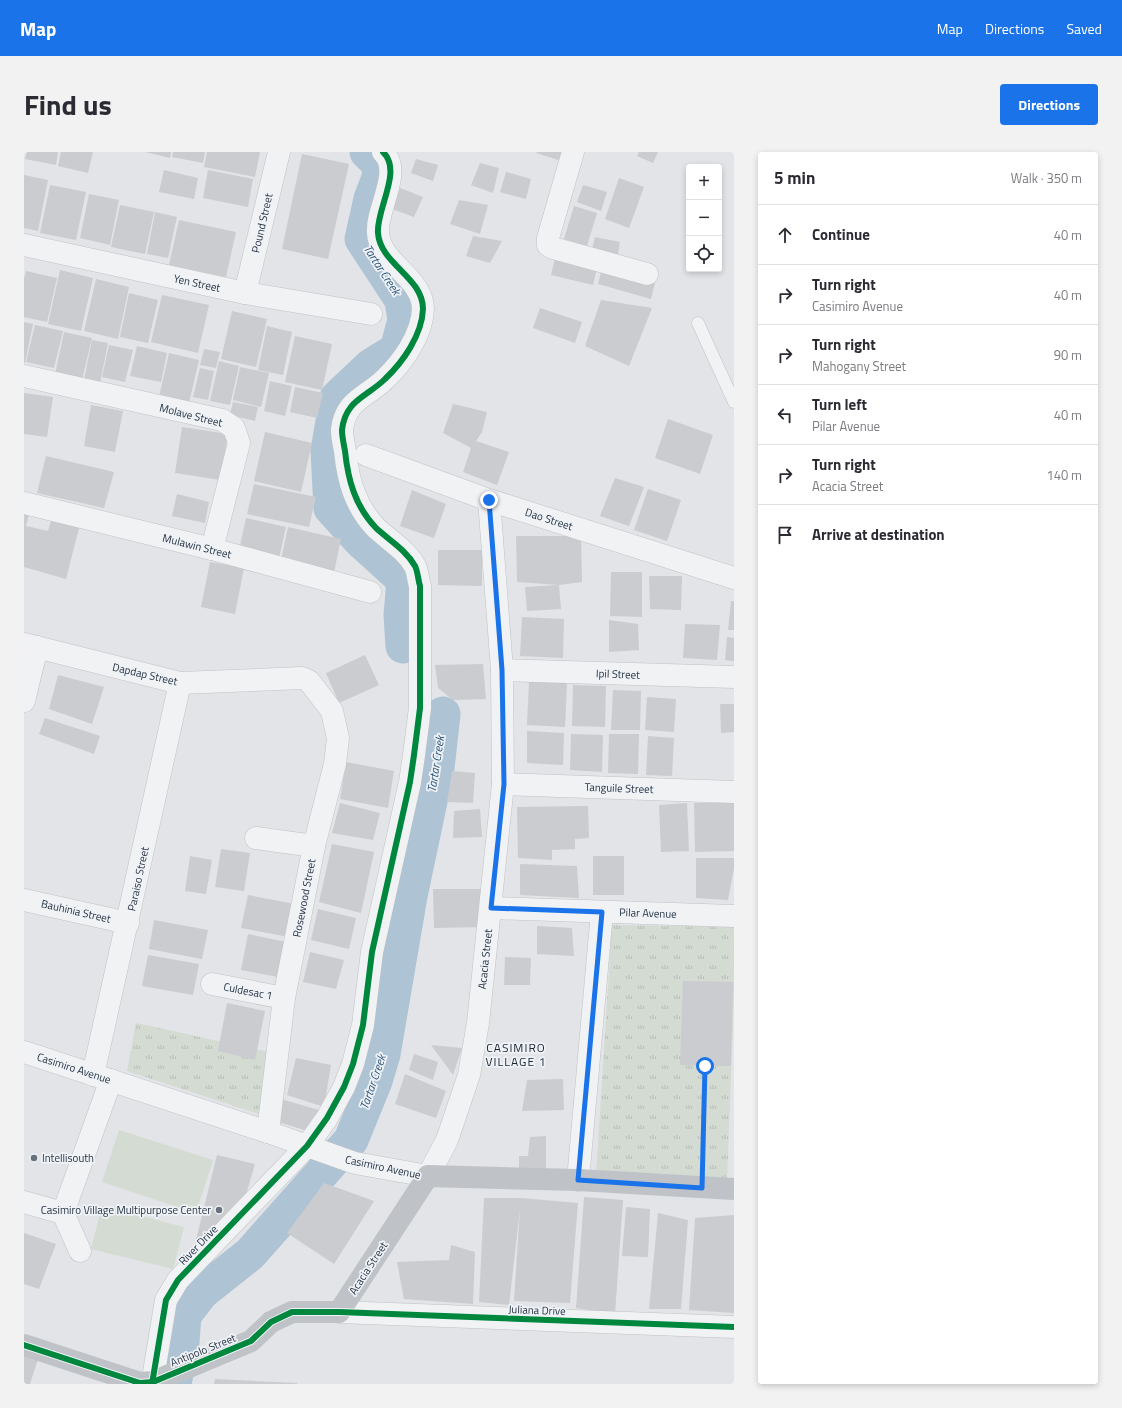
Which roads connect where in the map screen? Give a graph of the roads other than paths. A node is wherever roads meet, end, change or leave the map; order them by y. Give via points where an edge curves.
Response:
1 (279, 152) edge
2 (573, 152) edge
3 (389, 154) edge
4 (24, 245) edge
5 (647, 274) dead end
6 (245, 293) junction
7 (370, 314) dead end
8 (698, 323) dead end
9 (24, 376) edge
10 (734, 402) edge
11 (366, 455) dead end
12 (489, 500) junction
13 (24, 503) edge
14 (212, 549) junction
15 (734, 578) edge
16 (370, 592) dead end
17 (31, 646) edge
18 (502, 670) junction
19 (302, 678) joint
20 (734, 678) edge
21 (180, 683) junction
22 (24, 701) edge
23 (504, 784) junction
24 (734, 792) edge
25 (256, 838) dead end
26 (314, 846) junction
27 (24, 900) edge
28 (491, 908) junction
29 (602, 912) junction
30 (734, 916) edge
31 (128, 923) junction
32 (212, 984) dead end
33 (284, 998) junction
34 (24, 1052) edge
35 (102, 1077) junction
36 (268, 1132) junction
37 (315, 1149) junction
38 (428, 1176) junction
39 (578, 1180) junction
40 (734, 1189) edge
41 (24, 1202) edge
42 (64, 1213) junction
43 (80, 1251) dead end
44 (339, 1312) junction
45 (734, 1327) edge
46 (24, 1345) edge
47 (157, 1381) edge

1 - 6 street, Pound Street
2 - 5 street via 548,238 549,246
3 - 37 street, River Drive via 391,169 378,232 380,242 392,260 419,291 423,309 421,324 414,341 385,379 360,396 347,412 342,430 351,483 359,506 415,567 420,586 420,708 410,782 372,952 361,1032 344,1087
4 - 6 street, Yen Street
6 - 7 street, Yen Street
8 - 10 lane
9 - 14 street, Molave Street via 222,420 234,428 239,443
11 - 12 street, Dao Street
12 - 15 street, Dao Street
12 - 18 street, Acacia Street
13 - 14 street, Mulawin Street
14 - 16 street, Mulawin Street
17 - 21 street, Dapdap Street
17 - 22 street, Dapdap Street
18 - 20 street, Ipil Street
18 - 23 street, Acacia Street
19 - 21 street, Dapdap Street
19 - 26 street, Rosewood Street via 309,681 332,711 338,738 335,764
21 - 31 street, Paraiso Street
23 - 24 street, Tanguile Street
23 - 28 street, Acacia Street
25 - 26 street
26 - 33 street, Rosewood Street
27 - 31 street, Bauhinia Street
28 - 29 street, Pilar Avenue
28 - 38 street, Acacia Street via 478,1023 469,1075 447,1140
29 - 30 street, Pilar Avenue
29 - 39 street
31 - 35 street, Paraiso Street
32 - 33 street, Culdesac 1
33 - 36 street, Rosewood Street
34 - 35 street, Casimiro Avenue
35 - 36 street, Casimiro Avenue
35 - 42 street, Paraiso Street
36 - 37 street, Casimiro Avenue
37 - 38 street, Casimiro Avenue via 355,1163
37 - 47 street, River Drive via 178,1280 166,1300
38 - 39 street, Casimiro Avenue
38 - 44 street, Acacia Street
39 - 40 street, Casimiro Avenue
41 - 42 street
42 - 43 street
44 - 45 street, Juliana Drive
44 - 47 street, Antipolo Street via 292,1312 271,1322 251,1341
46 - 47 street, Antipolo Street via 140,1383

